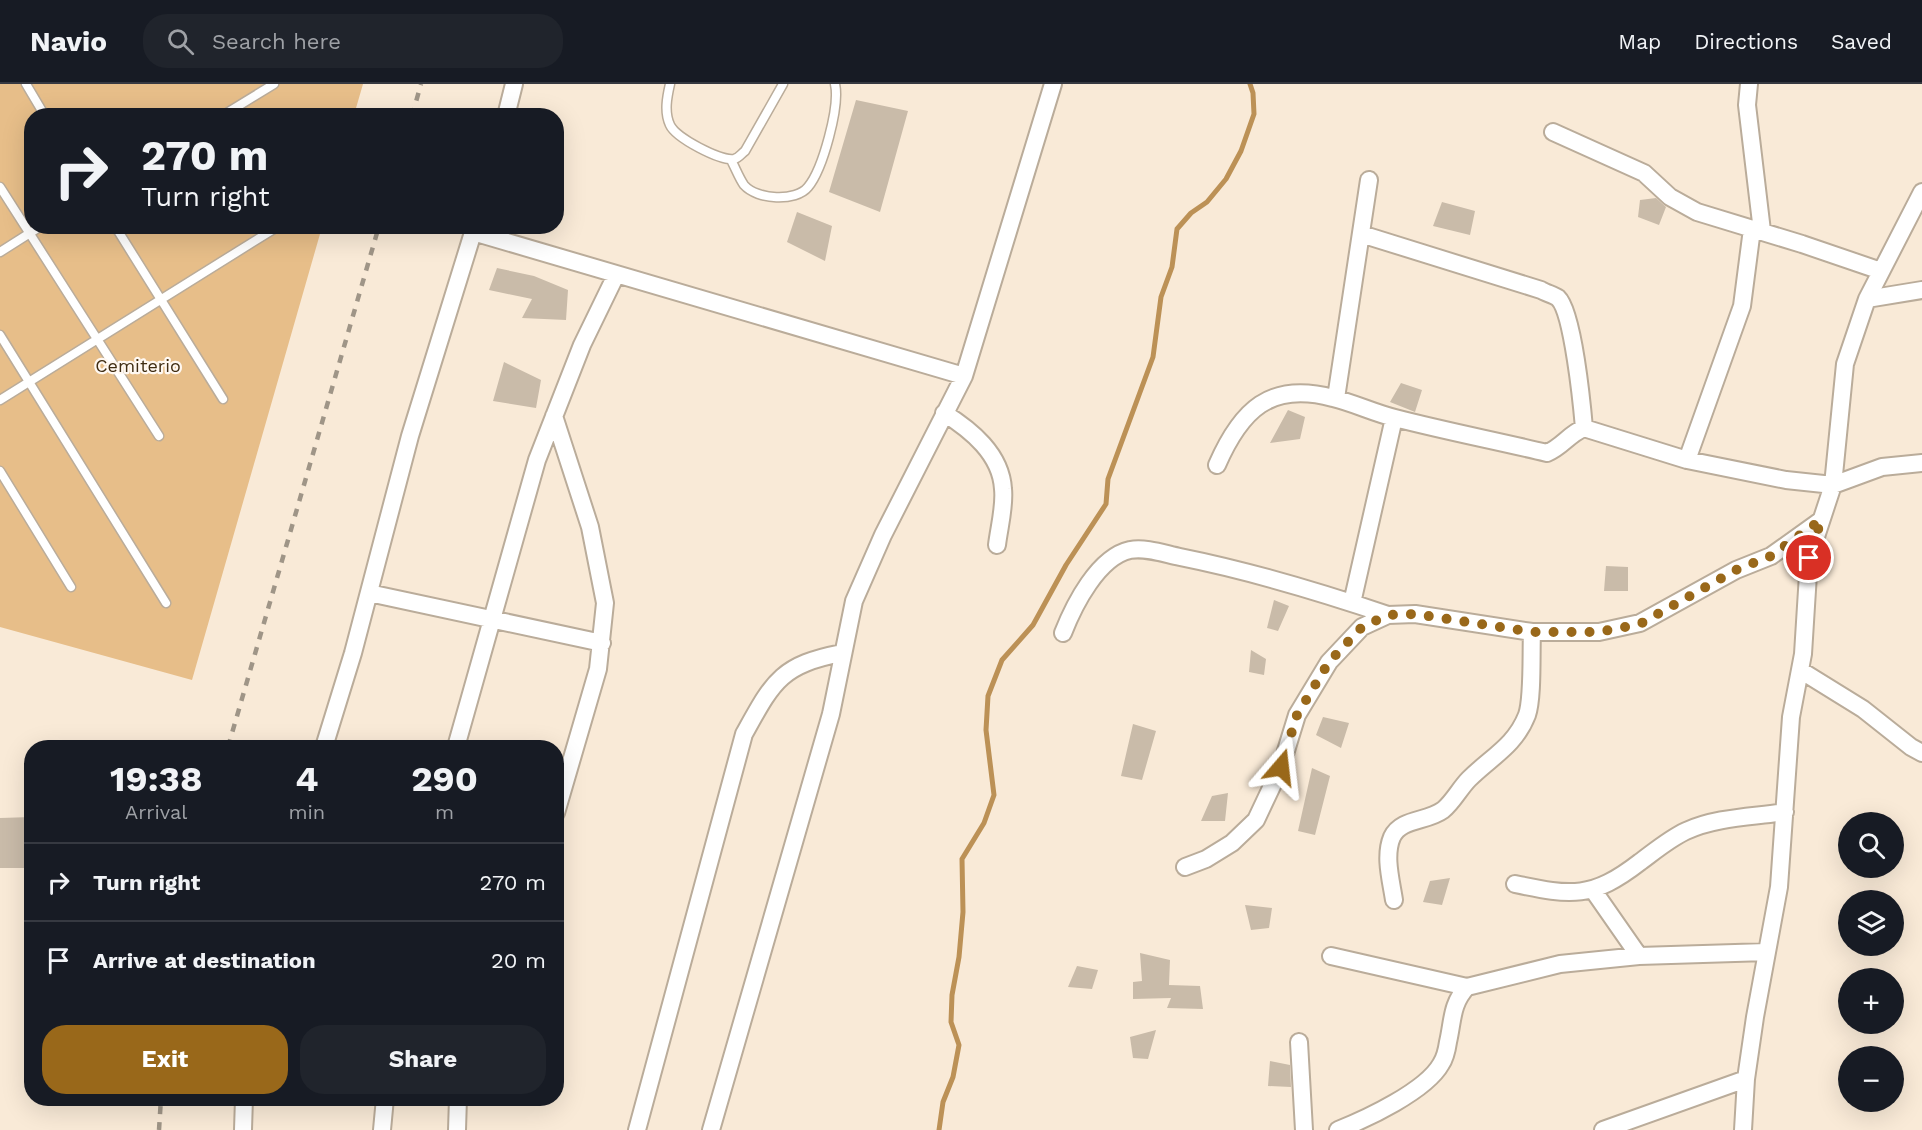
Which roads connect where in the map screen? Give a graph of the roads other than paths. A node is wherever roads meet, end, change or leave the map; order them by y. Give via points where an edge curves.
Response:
1 (26, 84) edge
2 (274, 84) edge
3 (514, 84) edge
4 (670, 84) edge
5 (783, 84) edge
6 (835, 84) edge
7 (1053, 84) edge
8 (1749, 84) edge
9 (40, 108) edge
10 (235, 108) edge
11 (508, 108) edge
12 (1553, 132) dead end
13 (731, 160) junction
14 (1369, 180) dead end
15 (0, 187) edge
16 (1922, 192) edge
17 (24, 225) edge
18 (1757, 230) junction
19 (30, 234) joint
20 (120, 234) edge
21 (266, 234) edge
22 (472, 234) edge
23 (489, 234) edge
24 (1361, 234) junction
25 (0, 252) edge
26 (1881, 271) junction
27 (616, 275) junction
28 (1922, 290) edge
29 (1867, 299) junction
30 (161, 300) junction
31 (0, 335) edge
32 (98, 339) junction
33 (964, 376) junction
34 (29, 382) junction
35 (1336, 398) junction
36 (223, 399) dead end
37 (0, 400) edge
38 (944, 413) junction
39 (554, 416) junction
40 (1394, 418) junction
41 (1584, 428) junction
42 (159, 436) dead end
43 (1687, 460) junction
44 (1922, 462) edge
45 (1217, 465) dead end
46 (0, 471) edge
47 (1833, 485) junction
48 (1821, 520) junction
49 (997, 545) dead end
50 (71, 587) dead end
51 (369, 593) junction
52 (166, 603) dead end
53 (1352, 603) junction
54 (1388, 615) junction
55 (492, 621) junction
56 (1532, 632) junction
57 (1063, 633) dead end
58 (602, 643) junction
59 (842, 653) junction
60 (1800, 670) junction
61 (326, 740) edge
62 (458, 740) edge
63 (1922, 753) edge
64 (564, 786) edge
65 (1785, 812) junction
66 (1185, 867) dead end
67 (1515, 884) dead end
68 (1593, 890) junction
69 (1394, 900) dead end
70 (1767, 952) junction
71 (1331, 956) dead end
72 (1639, 956) junction
73 (1467, 987) junction
74 (1299, 1042) dead end
75 (1746, 1079) junction
76 (244, 1106) edge
77 (385, 1106) edge
78 (458, 1106) edge
79 (243, 1130) edge
80 (382, 1130) edge
81 (457, 1130) edge
82 (638, 1130) edge
83 (711, 1130) edge
84 (1304, 1130) edge
85 (1338, 1130) edge
86 (1603, 1130) edge
87 (1743, 1130) edge

1 - 9 lane
2 - 10 lane
3 - 11 street
4 - 13 lane via 666,102 670,126 691,143
5 - 13 lane via 745,151
6 - 13 lane via 837,94 827,144 809,186 798,195 758,193 744,185
7 - 33 street
8 - 18 street via 1747,105
12 - 18 street via 1644,173 1697,212
14 - 24 street
15 - 17 lane
16 - 26 street
18 - 26 street
18 - 43 street via 1742,306
19 - 25 lane
19 - 32 lane
20 - 30 lane
21 - 30 lane
22 - 51 street via 410,436
23 - 27 street
24 - 35 street
24 - 41 street via 1558,298 1566,311
26 - 29 street
27 - 33 street
27 - 39 street
28 - 29 street
29 - 47 street via 1845,364
30 - 32 lane
30 - 36 lane
31 - 34 lane
32 - 34 lane
32 - 42 lane
33 - 38 street
34 - 37 lane
34 - 52 lane
35 - 40 street
35 - 45 street via 1296,393 1262,402 1243,417
38 - 49 street via 969,429 992,455 1004,488
38 - 59 street via 854,601
39 - 55 street via 537,460
39 - 58 street via 590,527 605,603
40 - 41 street via 1547,453 1559,449
40 - 53 street
41 - 43 street
43 - 47 street via 1786,480
44 - 47 street via 1882,467
46 - 50 lane
47 - 48 street
48 - 56 street via 1771,556 1736,570 1640,624 1599,632
48 - 60 street via 1809,558
51 - 55 street
51 - 61 street
53 - 54 street
53 - 57 street via 1207,562 1130,550 1112,559 1095,577 1072,610
54 - 56 street via 1415,614
54 - 66 street via 1362,627 1329,662 1297,715 1281,767 1256,820 1232,843
55 - 58 street
55 - 62 street
56 - 69 street via 1527,713 1512,741 1470,778 1444,809 1431,818 1404,824 1393,835 1388,852
58 - 64 street
59 - 82 street via 816,658 791,669 768,692 744,734
59 - 83 street via 831,714
60 - 63 street via 1863,709
60 - 65 street via 1791,717
65 - 68 street via 1715,822 1687,831
65 - 70 street via 1779,887
67 - 68 street via 1572,894
68 - 72 street
70 - 72 street
70 - 75 street
71 - 73 street
72 - 73 street via 1560,964
73 - 85 street via 1457,997 1441,1065 1398,1101
74 - 84 street
75 - 86 street
75 - 87 street
76 - 79 street
77 - 80 street
78 - 81 street

